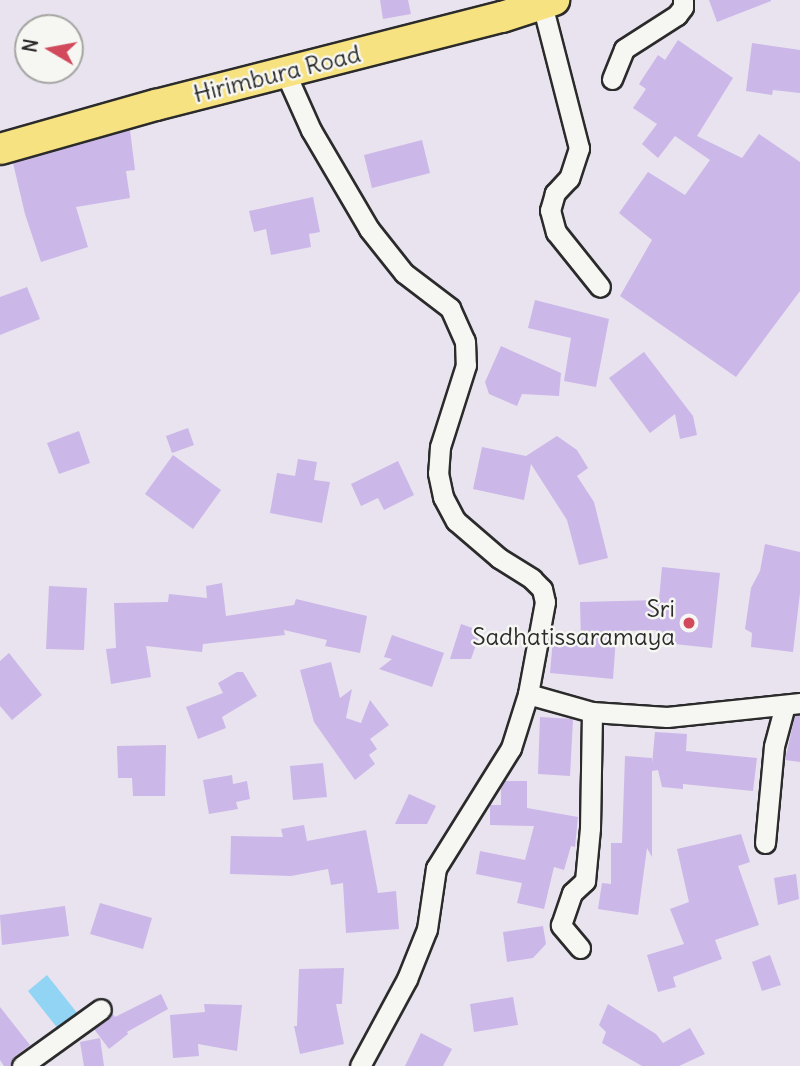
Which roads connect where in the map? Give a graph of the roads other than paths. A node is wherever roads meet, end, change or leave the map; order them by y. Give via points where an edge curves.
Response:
1 (683, 0) edge
2 (548, 2) edge
3 (285, 72) junction
4 (612, 79) dead end
5 (0, 149) edge
6 (600, 287) dead end
7 (528, 694) junction
8 (792, 704) edge
9 (592, 712) junction
10 (765, 843) dead end
11 (580, 948) dead end
12 (101, 1009) dead end
13 (22, 1066) edge
14 (360, 1066) edge

1 - 4 street via 677,15 624,49
2 - 3 main road, Hirimbura Road
2 - 6 street via 579,148 569,178 555,193 550,209 556,233
3 - 5 main road, Hirimbura Road
3 - 7 street via 311,131 369,229 404,273 450,308 465,341 466,365 440,447 438,473 443,497 456,521 542,589 545,602
7 - 9 street
7 - 14 street via 512,748 436,868 427,929 407,979
8 - 9 street via 667,717
8 - 10 street via 775,746
9 - 11 street via 585,881 572,893 561,925
12 - 13 street

